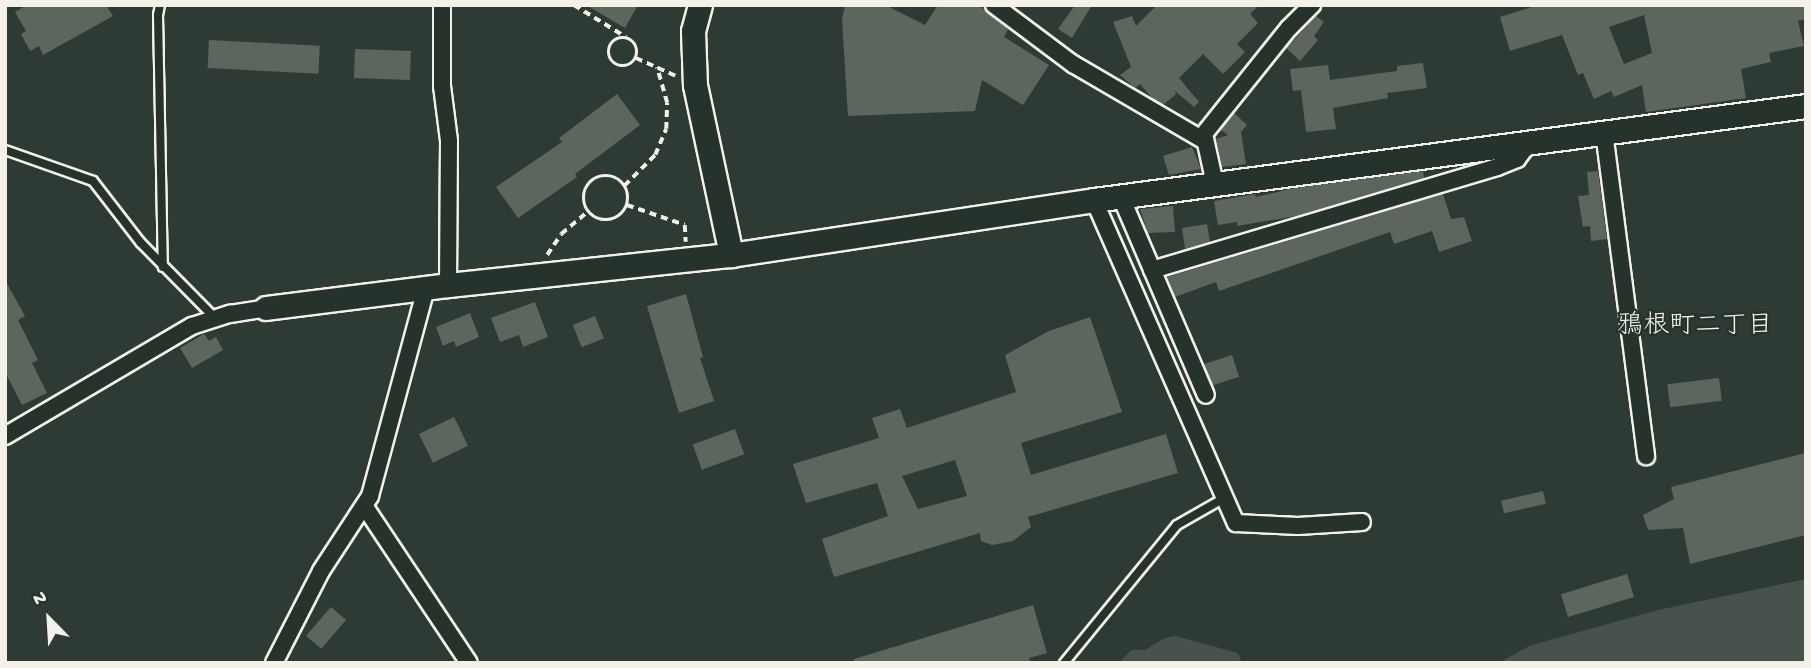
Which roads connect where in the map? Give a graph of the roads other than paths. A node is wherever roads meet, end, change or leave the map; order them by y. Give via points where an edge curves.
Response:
1 (160, 5) edge
2 (442, 5) edge
3 (700, 5) edge
4 (994, 5) edge
5 (1312, 5) edge
6 (1806, 106) edge
7 (1604, 132) junction
8 (1203, 140) junction
9 (1530, 142) junction
10 (5, 149) edge
11 (1214, 184) junction
12 (1121, 197) junction
13 (1094, 200) junction
14 (731, 256) junction
15 (163, 267) junction
16 (1152, 270) junction
17 (437, 287) junction
18 (266, 308) joint
19 (215, 318) junction
20 (1206, 395) dead end
21 (5, 436) edge
22 (1646, 456) dead end
23 (1226, 497) junction
24 (365, 508) junction
25 (1362, 522) dead end
26 (1065, 661) edge
27 (274, 663) edge
28 (469, 663) edge
29 (1054, 663) edge

1 - 15 lane
2 - 17 street via 442,86 449,141
3 - 14 street via 693,31 695,85
4 - 8 street via 1073,64
5 - 8 street
6 - 7 street
7 - 9 street
7 - 22 street
8 - 11 street
9 - 11 street
9 - 16 street via 1517,159 1497,167
10 - 15 lane via 93,181
11 - 12 street
12 - 13 street
12 - 16 street
13 - 14 street
13 - 23 street
14 - 17 street
15 - 19 lane
16 - 20 street
17 - 18 street
17 - 24 street
18 - 19 street
19 - 21 street via 181,332
23 - 25 street via 1236,523
23 - 26 lane via 1177,525
24 - 27 street via 321,571
24 - 28 street
26 - 29 lane

